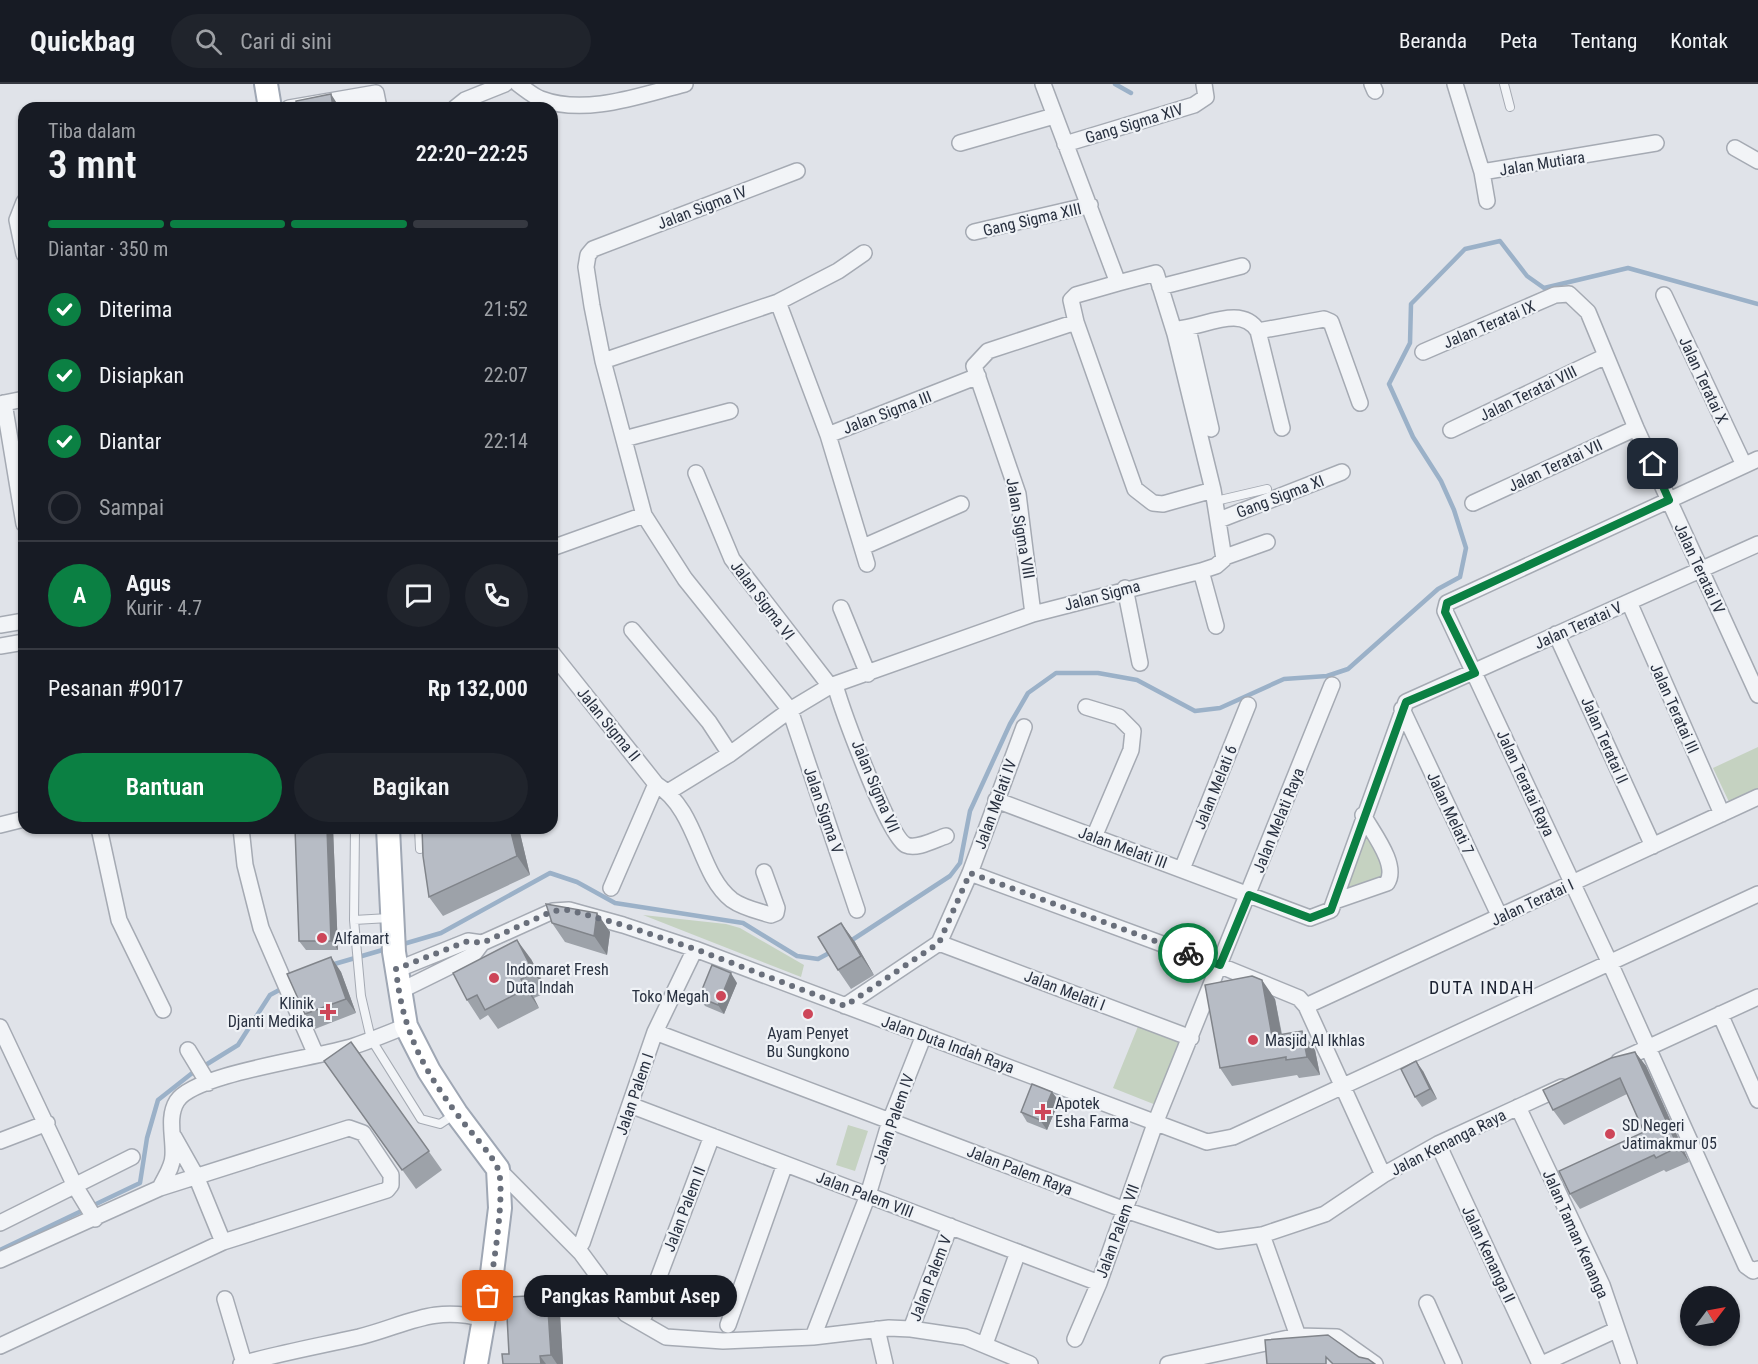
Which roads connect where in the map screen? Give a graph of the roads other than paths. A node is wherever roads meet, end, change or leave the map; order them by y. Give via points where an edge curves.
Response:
1 (266, 84) edge
2 (505, 84) edge
3 (518, 84) edge
4 (685, 84) edge
5 (1043, 84) edge
6 (1204, 84) edge
7 (1455, 84) edge
8 (1504, 84) edge
9 (487, 87) edge
10 (659, 87) edge
11 (269, 102) edge
12 (324, 102) edge
13 (378, 102) edge
14 (462, 102) edge
15 (556, 102) edge
16 (558, 102) edge
17 (1510, 107) dead end
18 (1054, 116) junction
19 (960, 143) dead end
20 (1656, 143) dead end
21 (1065, 144) junction
22 (1735, 148) dead end
23 (1758, 161) edge
24 (797, 171) dead end
25 (1482, 172) junction
26 (1487, 201) dead end
27 (1090, 205) junction
28 (974, 232) dead end
29 (864, 254) dead end
30 (1242, 266) dead end
31 (1118, 284) junction
32 (1160, 287) junction
33 (1555, 295) joint
34 (1664, 295) dead end
35 (778, 302) junction
36 (1076, 322) junction
37 (1181, 331) junction
38 (1258, 332) junction
39 (1423, 352) dead end
40 (1606, 356) junction
41 (603, 361) junction
42 (978, 376) junction
43 (18, 400) edge
44 (1360, 403) dead end
45 (2, 404) edge
46 (730, 411) dead end
47 (1282, 428) dead end
48 (1636, 428) junction
49 (1211, 429) dead end
50 (1450, 430) dead end
51 (828, 435) junction
52 (624, 439) junction
53 (1758, 459) edge
54 (1744, 465) junction
55 (1342, 472) dead end
56 (696, 473) dead end
57 (1267, 489) dead end
58 (18, 491) edge
59 (1669, 500) junction
60 (1473, 503) dead end
61 (961, 504) dead end
62 (1216, 505) junction
63 (644, 514) junction
64 (1267, 542) dead end
65 (1758, 544) edge
66 (558, 546) edge
67 (863, 547) junction
68 (1225, 556) junction
69 (867, 564) dead end
70 (1701, 570) junction
71 (1201, 571) junction
72 (1125, 588) junction
73 (1629, 602) junction
74 (841, 608) dead end
75 (1033, 614) junction
76 (18, 622) edge
77 (0, 625) edge
78 (1215, 626) dead end
79 (632, 630) dead end
80 (1556, 634) junction
81 (18, 643) edge
82 (0, 646) edge
83 (558, 660) edge
84 (1140, 663) dead end
85 (1475, 673) junction
86 (867, 674) junction
87 (1332, 685) dead end
88 (832, 686) junction
89 (1758, 695) edge
90 (1248, 705) dead end
91 (1086, 707) dead end
92 (1402, 709) junction
93 (790, 710) junction
94 (1024, 726) dead end
95 (730, 754) junction
96 (662, 788) junction
97 (1758, 797) edge
98 (996, 800) junction
99 (1722, 814) junction
100 (1363, 815) junction
101 (18, 820) edge
102 (0, 825) edge
103 (100, 834) edge
104 (242, 834) edge
105 (355, 834) edge
106 (388, 834) edge
107 (419, 834) edge
108 (946, 836) dead end
109 (1094, 837) junction
110 (1653, 846) junction
111 (420, 849) edge
112 (1182, 869) junction
113 (764, 872) dead end
114 (970, 873) junction
115 (613, 882) dead end
116 (1573, 883) junction
117 (1758, 894) edge
118 (1249, 895) junction
119 (1335, 901) junction
120 (857, 910) dead end
121 (1500, 917) junction
122 (354, 920) junction
123 (392, 923) junction
124 (482, 943) junction
125 (939, 943) junction
126 (695, 949) junction
127 (1610, 962) junction
128 (1226, 968) junction
129 (396, 971) junction
130 (1758, 997) edge
131 (845, 1006) junction
132 (1306, 1006) junction
133 (163, 1010) dead end
134 (1720, 1014) junction
135 (406, 1026) junction
136 (0, 1027) edge
137 (655, 1032) junction
138 (924, 1035) junction
139 (1191, 1038) junction
140 (372, 1039) junction
141 (1648, 1047) junction
142 (190, 1055) dead end
143 (316, 1055) junction
144 (7, 1060) edge
145 (1600, 1070) edge
146 (1579, 1079) edge
147 (206, 1080) junction
148 (1343, 1086) junction
149 (1758, 1100) edge
150 (630, 1105) junction
151 (1518, 1107) junction
152 (456, 1113) junction
153 (890, 1121) junction
154 (1156, 1121) junction
155 (47, 1123) junction
156 (172, 1134) junction
157 (712, 1136) junction
158 (0, 1141) edge
159 (1438, 1144) junction
160 (132, 1157) dead end
161 (785, 1164) junction
162 (498, 1169) junction
163 (1383, 1175) junction
164 (196, 1176) junction
165 (160, 1188) junction
166 (78, 1190) junction
167 (868, 1195) junction
168 (1125, 1210) junction
169 (93, 1216) junction
170 (0, 1223) edge
171 (950, 1226) junction
172 (1262, 1235) junction
173 (224, 1242) junction
174 (582, 1243) dead end
175 (1018, 1252) junction
176 (0, 1260) edge
177 (1756, 1270) edge
178 (1099, 1283) junction
179 (225, 1299) dead end
180 (1427, 1304) dead end
181 (644, 1316) dead end
182 (484, 1319) junction
183 (728, 1325) dead end
184 (911, 1329) junction
185 (1616, 1330) junction
186 (878, 1333) junction
187 (1298, 1336) junction
188 (813, 1337) junction
189 (1075, 1340) dead end
190 (985, 1344) junction
191 (0, 1346) edge
192 (278, 1358) edge
193 (243, 1364) edge
194 (476, 1364) edge
195 (885, 1364) edge
196 (1030, 1364) edge
197 (1168, 1364) edge
198 (1375, 1364) edge
199 (1454, 1364) edge
200 (1541, 1364) edge
201 (1629, 1364) edge

1 - 11 main road
2 - 9 street
3 - 15 street via 541,99
4 - 10 street
5 - 18 street
6 - 21 street, Gang Sigma XIV via 1207,93 1201,101
7 - 25 street, Jalan Mutiara
8 - 17 lane
9 - 14 street
10 - 16 street via 617,101
12 - 13 street via 376,93
18 - 19 street
18 - 21 street
20 - 25 street, Jalan Mutiara
21 - 27 street
22 - 23 street
24 - 41 street, Jalan Sigma IV via 593,249 586,267
25 - 26 street
27 - 28 street, Gang Sigma XIII
27 - 31 street
29 - 35 street
30 - 32 street
31 - 32 street via 1156,273
31 - 36 street via 1076,295 1071,300
32 - 37 street
33 - 39 street, Jalan Teratai IX
33 - 40 street, Jalan Teratai IV via 1569,294 1588,312
34 - 54 street, Jalan Teratai X
35 - 41 street
35 - 51 street, Jalan Sigma III
36 - 42 street via 988,351 974,366
36 - 62 street, Gang Sigma XI via 1135,489 1153,503
37 - 38 street via 1241,317
37 - 49 street
37 - 62 street
38 - 44 street via 1324,319 1331,322
38 - 47 street
40 - 48 street, Jalan Teratai IV
40 - 50 street, Jalan Teratai VIII
41 - 52 street
42 - 51 street, Jalan Sigma III
42 - 75 street, Jalan Sigma VIII via 1018,494
43 - 45 street
45 - 58 street
46 - 52 street
48 - 59 street, Jalan Teratai IV
48 - 60 street, Jalan Teratai VII
51 - 67 street
52 - 63 street
53 - 54 street
54 - 59 street
55 - 62 street, Gang Sigma XI
56 - 88 street, Jalan Sigma VI via 732,560
57 - 62 lane via 1220,500
59 - 70 street, Jalan Teratai IV
59 - 85 street, Jalan Teratai Raya via 1447,603 1445,612
61 - 67 street
62 - 68 street
63 - 66 street
63 - 93 street via 685,579
64 - 68 street, Jalan Sigma
65 - 70 street, Jalan Teratai V
67 - 69 street
68 - 71 street, Jalan Sigma via 1219,564
70 - 73 street, Jalan Teratai V
70 - 89 street, Jalan Teratai IV
71 - 72 street, Jalan Sigma
71 - 78 street
72 - 75 street, Jalan Sigma
72 - 84 street
73 - 80 street, Jalan Teratai V
73 - 99 street, Jalan Teratai III
74 - 86 street
75 - 86 street, Jalan Sigma
76 - 77 street
79 - 95 street via 709,722
80 - 85 street, Jalan Teratai V
80 - 110 street, Jalan Teratai II
81 - 82 street
83 - 96 street, Jalan Sigma II
85 - 92 street, Jalan Teratai V via 1406,702
85 - 116 street, Jalan Teratai Raya
86 - 88 street, Jalan Sigma
87 - 118 street, Jalan Melati Raya
88 - 93 street, Jalan Sigma
88 - 108 street, Jalan Sigma VII via 880,804 899,840 913,846
90 - 112 street, Jalan Melati 6
91 - 109 street via 1119,717 1133,731 1131,750
92 - 100 street
92 - 121 street, Jalan Melati 7
93 - 95 street, Jalan Sigma
93 - 120 street, Jalan Sigma V
94 - 98 street, Jalan Melati IV
95 - 96 street, Jalan Sigma
96 - 113 street, Jalan Sigma II via 679,804 717,881 730,898 771,915 777,908
96 - 115 street
97 - 99 street, Jalan Teratai I
98 - 109 street, Jalan Melati III
98 - 114 street, Jalan Melati IV
99 - 110 street, Jalan Teratai I
100 - 119 street
100 - 119 street, Jalan Melati III via 1391,868 1390,878 1387,883
101 - 102 street
103 - 133 street via 119,920
104 - 143 street via 252,902
105 - 122 lane
106 - 123 main road
107 - 111 lane
109 - 112 street, Jalan Melati III
110 - 116 street, Jalan Teratai I
112 - 118 street, Jalan Melati III
114 - 125 street, Jalan Melati IV
114 - 128 street
116 - 121 street, Jalan Teratai I
116 - 127 street, Jalan Teratai Raya
117 - 127 street, Jalan Duta Indah Raya
118 - 119 street, Jalan Melati III via 1310,918 1331,910
118 - 128 street, Jalan Melati Raya
121 - 132 street, Jalan Teratai I
122 - 123 lane
122 - 140 lane via 361,996
123 - 129 main road
124 - 126 street, Jalan Duta Indah Raya via 553,911 569,910
124 - 129 street, Jalan Duta Indah Raya via 468,941
124 - 129 street, Jalan Duta Indah Raya via 474,955
125 - 131 street
125 - 139 street, Jalan Melati I
126 - 131 street, Jalan Duta Indah Raya
126 - 137 street, Jalan Palem I
127 - 141 street, Jalan Teratai Raya
127 - 148 street, Jalan Duta Indah Raya
128 - 132 street via 1299,998
128 - 139 street, Jalan Melati Raya
129 - 135 main road
130 - 134 street
131 - 138 street, Jalan Duta Indah Raya
132 - 148 street, Jalan Kenanga Raya
134 - 141 street
134 - 149 street
135 - 140 street
135 - 152 main road via 416,1051
136 - 144 street
137 - 150 street, Jalan Palem I
137 - 153 street, Jalan Palem Raya
138 - 153 street, Jalan Palem IV
138 - 154 street, Jalan Duta Indah Raya
139 - 154 street, Jalan Melati Raya
140 - 143 street
140 - 152 lane via 421,1119 440,1124
141 - 145 street
141 - 177 street, Jalan Teratai Raya via 1746,1266
142 - 147 street
143 - 147 street
144 - 155 street
146 - 151 street, Jalan Kenanga Raya
147 - 156 street via 178,1100 172,1113
148 - 154 street, Jalan Duta Indah Raya via 1233,1137 1206,1142
148 - 163 street, Jalan Kenanga Raya
150 - 157 street, Jalan Palem VIII
150 - 174 street, Jalan Palem I
151 - 159 street, Jalan Kenanga Raya
151 - 185 street, Jalan Taman Kenanga via 1602,1285
152 - 162 main road
153 - 167 street, Jalan Palem IV
153 - 168 street, Jalan Palem Raya
154 - 168 street, Jalan Palem VII
155 - 158 street
155 - 166 street
156 - 164 street
156 - 165 street via 172,1165
157 - 161 street, Jalan Palem VIII
157 - 181 street, Jalan Palem II
159 - 163 street, Jalan Kenanga Raya
159 - 200 street, Jalan Kenanga II
160 - 166 street
161 - 167 street, Jalan Palem VIII
161 - 183 street
162 - 182 main road via 500,1208
162 - 188 street via 581,1253 626,1314 647,1328 666,1337 700,1341
163 - 172 street, Jalan Palem Raya via 1325,1214
164 - 165 street
164 - 173 street
164 - 173 street via 349,1128 363,1133 392,1174 387,1191
165 - 169 street
166 - 169 street
166 - 170 street
167 - 171 street, Jalan Palem VIII
167 - 188 street, Jalan Palem IV
168 - 172 street, Jalan Palem Raya via 1218,1241
168 - 178 street, Jalan Palem VII
169 - 176 street
171 - 175 street, Jalan Palem VIII
171 - 184 street, Jalan Palem V
172 - 187 street
173 - 191 street
175 - 178 street, Jalan Palem VIII
175 - 190 street
178 - 189 street, Jalan Palem VII
179 - 193 street
180 - 199 street
182 - 192 street via 460,1313 438,1314
182 - 194 main road
184 - 186 street
184 - 190 street
185 - 200 street
185 - 201 street, Jalan Taman Kenanga
186 - 188 street
186 - 195 street
187 - 197 street
187 - 198 street via 1337,1337
190 - 196 street
192 - 193 street

